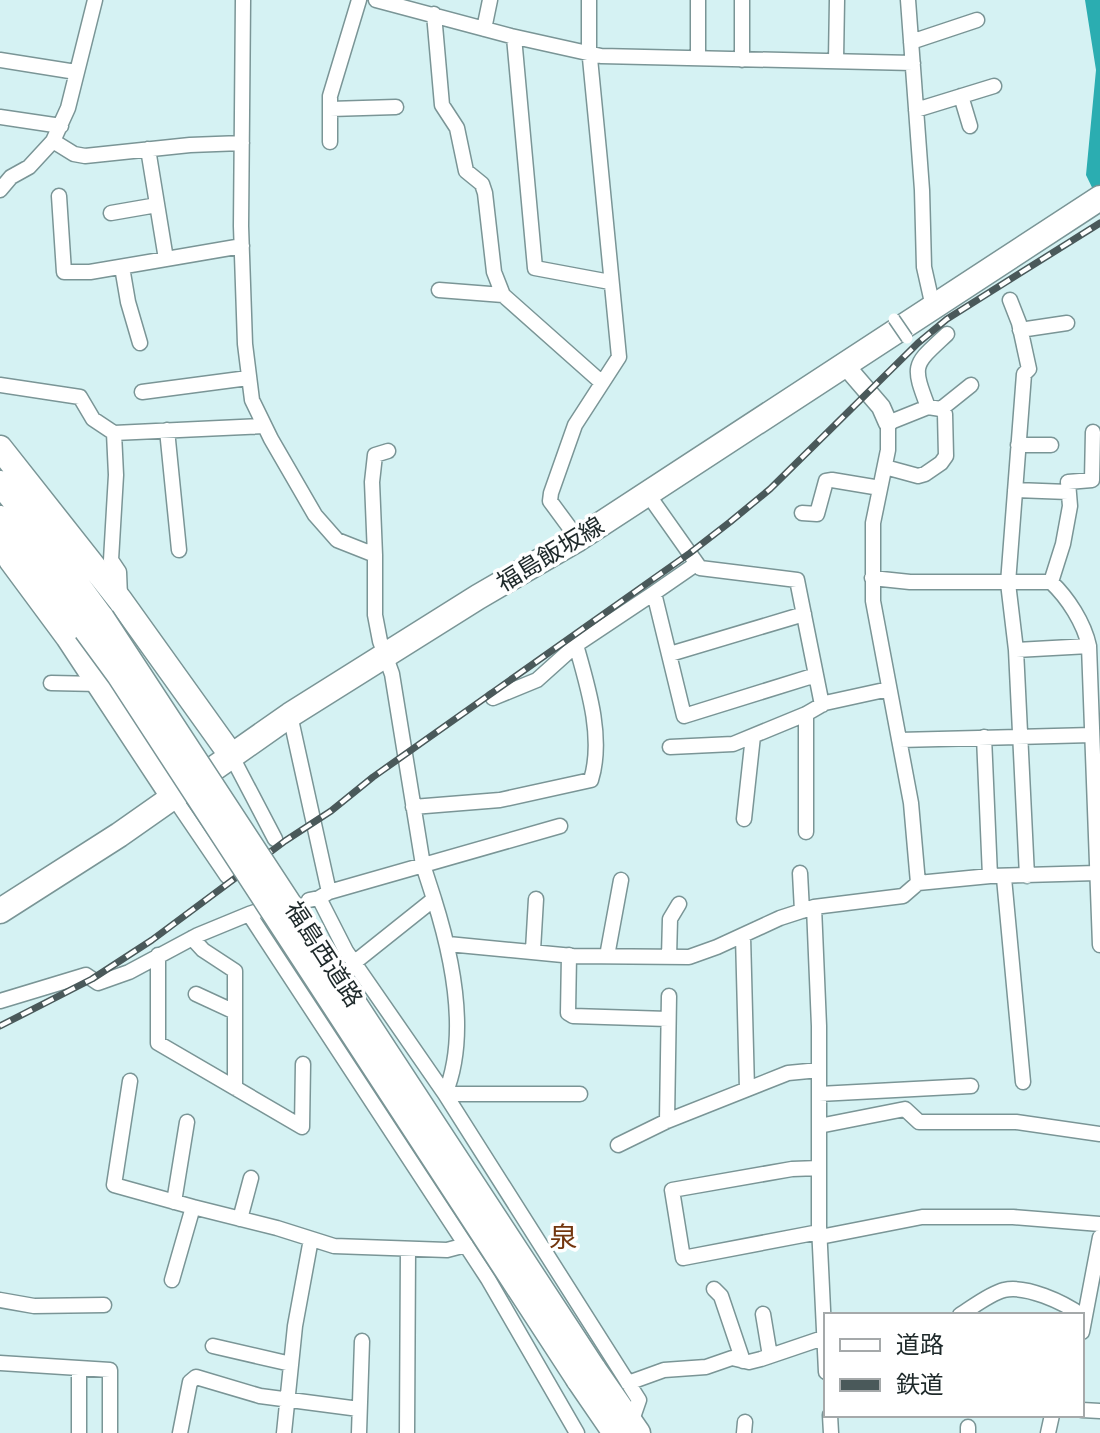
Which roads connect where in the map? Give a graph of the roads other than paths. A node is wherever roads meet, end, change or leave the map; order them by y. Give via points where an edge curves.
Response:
1 (95, 0) edge
2 (243, 0) edge
3 (359, 0) edge
4 (376, 0) edge
5 (490, 0) edge
6 (589, 0) edge
7 (698, 0) edge
8 (742, 0) edge
9 (837, 0) edge
10 (908, 0) edge
11 (400, 3) edge
12 (434, 14) junction
13 (977, 20) dead end
14 (484, 29) junction
15 (514, 37) junction
16 (911, 42) junction
17 (591, 54) junction
18 (698, 58) junction
19 (0, 60) edge
20 (742, 60) junction
21 (836, 60) junction
22 (913, 63) junction
23 (76, 72) junction
24 (994, 86) dead end
25 (961, 96) junction
26 (396, 107) dead end
27 (330, 109) junction
28 (916, 110) junction
29 (0, 117) edge
30 (61, 126) junction
31 (970, 126) dead end
32 (53, 141) junction
33 (330, 142) dead end
34 (242, 143) junction
35 (148, 149) junction
36 (0, 190) edge
37 (59, 196) dead end
38 (1100, 198) edge
39 (157, 205) junction
40 (111, 213) dead end
41 (242, 246) junction
42 (166, 259) junction
43 (122, 267) junction
44 (610, 282) junction
45 (439, 290) dead end
46 (503, 295) junction
47 (1010, 300) dead end
48 (933, 307) junction
49 (894, 319) dead end
50 (1067, 323) dead end
51 (1020, 330) junction
52 (947, 334) dead end
53 (907, 338) dead end
54 (140, 343) dead end
55 (844, 364) junction
56 (248, 378) junction
57 (601, 382) junction
58 (0, 385) edge
59 (971, 385) dead end
60 (142, 392) dead end
61 (934, 408) junction
62 (888, 423) junction
63 (264, 426) junction
64 (167, 430) junction
65 (1093, 432) dead end
66 (114, 433) junction
67 (1018, 445) junction
68 (1051, 445) dead end
69 (0, 448) edge
70 (388, 451) dead end
71 (885, 467) junction
72 (1096, 474) edge
73 (0, 483) edge
74 (880, 488) junction
75 (1015, 490) junction
76 (1068, 492) junction
77 (647, 493) junction
78 (802, 513) dead end
79 (0, 518) edge
80 (578, 539) junction
81 (0, 540) edge
82 (179, 550) dead end
83 (375, 555) junction
84 (696, 564) junction
85 (872, 578) junction
86 (1051, 582) junction
87 (1008, 583) junction
88 (654, 593) junction
89 (120, 600) junction
90 (804, 614) junction
91 (94, 624) junction
92 (1092, 637) edge
93 (576, 645) junction
94 (1016, 650) junction
95 (670, 654) junction
96 (385, 657) junction
97 (816, 675) junction
98 (51, 683) dead end
99 (99, 684) junction
100 (889, 689) junction
101 (493, 698) dead end
102 (1095, 702) edge
103 (822, 705) junction
104 (806, 714) junction
105 (290, 715) junction
106 (1092, 735) junction
107 (753, 736) junction
108 (1022, 736) junction
109 (984, 737) junction
110 (899, 740) junction
111 (670, 747) dead end
112 (231, 755) junction
113 (174, 798) junction
114 (413, 807) junction
115 (744, 819) dead end
116 (560, 826) dead end
117 (806, 832) dead end
118 (275, 839) dead end
119 (423, 865) junction
120 (800, 873) dead end
121 (1097, 873) junction
122 (227, 876) dead end
123 (1027, 876) junction
124 (997, 877) junction
125 (621, 880) dead end
126 (918, 883) junction
127 (319, 897) junction
128 (434, 899) junction
129 (536, 899) dead end
130 (679, 904) dead end
131 (808, 909) junction
132 (0, 911) edge
133 (743, 936) junction
134 (192, 938) junction
135 (1100, 943) edge
136 (448, 944) junction
137 (533, 950) junction
138 (158, 955) junction
139 (569, 955) junction
140 (607, 956) junction
141 (669, 957) junction
142 (353, 966) junction
143 (196, 994) dead end
144 (669, 996) dead end
145 (0, 1001) edge
146 (235, 1012) junction
147 (668, 1019) junction
148 (303, 1064) dead end
149 (819, 1070) junction
150 (130, 1081) dead end
151 (1023, 1082) dead end
152 (971, 1086) dead end
153 (235, 1088) junction
154 (747, 1089) junction
155 (445, 1094) junction
156 (580, 1094) dead end
157 (819, 1094) junction
158 (667, 1121) junction
159 (187, 1122) dead end
160 (819, 1126) junction
161 (1100, 1134) edge
162 (618, 1145) dead end
163 (819, 1168) junction
164 (251, 1178) dead end
165 (174, 1202) junction
166 (193, 1207) junction
167 (240, 1219) junction
168 (1100, 1224) edge
169 (820, 1234) junction
170 (1100, 1237) edge
171 (311, 1239) junction
172 (466, 1245) junction
173 (408, 1249) junction
174 (172, 1280) dead end
175 (714, 1289) dead end
176 (0, 1300) edge
177 (104, 1305) dead end
178 (963, 1313) edge
179 (1070, 1313) edge
180 (763, 1314) dead end
181 (824, 1317) edge
182 (1086, 1322) edge
183 (824, 1338) edge
184 (362, 1341) dead end
185 (213, 1346) dead end
186 (770, 1356) junction
187 (743, 1361) junction
188 (0, 1363) edge
189 (291, 1364) junction
190 (79, 1369) junction
191 (628, 1383) junction
192 (287, 1400) junction
193 (359, 1409) junction
194 (628, 1430) edge
195 (79, 1433) edge
196 (110, 1433) edge
197 (180, 1433) edge
198 (284, 1433) edge
199 (359, 1433) edge
200 (407, 1433) edge
201 (577, 1433) edge

1 - 23 street
2 - 34 street
3 - 27 street
4 - 11 street
5 - 14 street
6 - 17 street
7 - 18 street
8 - 20 street
9 - 21 street
10 - 16 street
11 - 12 street
12 - 14 street
12 - 46 street via 442,105 457,128 466,171 485,193 494,272
13 - 16 street
14 - 15 street
15 - 17 street
15 - 44 street via 535,268
16 - 22 street
17 - 18 street
17 - 44 street
18 - 20 street
19 - 23 street
20 - 21 street
21 - 22 street
22 - 28 street
23 - 30 street
24 - 25 street
25 - 28 street
25 - 31 street
26 - 27 street
27 - 33 street
28 - 48 street via 924,267
29 - 30 street
30 - 32 street
32 - 35 street via 85,156
32 - 36 street
34 - 35 street
34 - 41 street
35 - 39 street
37 - 43 street via 64,272
38 - 48 main road, 福島飯坂線
39 - 40 street
39 - 42 street
41 - 42 street
41 - 56 street
42 - 43 street
43 - 54 street
44 - 57 street via 619,357
45 - 46 street
46 - 57 street
47 - 51 street
48 - 55 main road, 福島飯坂線
49 - 53 street, bridge
50 - 51 street
51 - 67 street via 1029,369 1024,374
52 - 61 street via 916,366 920,387
55 - 62 street
55 - 77 main road, 福島飯坂線
56 - 60 street
56 - 63 street
57 - 80 street via 575,425 551,493 550,501
58 - 66 street via 80,397 93,419
59 - 61 street
61 - 62 street
61 - 71 street via 945,414 946,456 941,463 918,476
62 - 71 street
63 - 64 street
63 - 83 street via 315,515 337,540
64 - 66 street
64 - 82 street
65 - 72 street
66 - 89 street via 111,560 119,572
67 - 68 street
67 - 75 street
69 - 89 main road
70 - 83 street via 375,455
71 - 74 street
72 - 76 street via 1092,480 1068,482
73 - 91 main road, 福島西道路
74 - 78 street via 826,481 817,514
74 - 85 street
75 - 76 street
75 - 87 street
76 - 86 street via 1063,544
77 - 80 main road, 福島飯坂線
77 - 84 street
79 - 91 main road, 福島西道路
80 - 96 main road, 福島飯坂線
81 - 99 main road
83 - 96 street via 375,615
84 - 88 street
84 - 90 street via 797,580
85 - 87 street
85 - 100 street
86 - 87 street
86 - 92 street
87 - 94 street
88 - 93 street
88 - 95 street
89 - 112 main road
90 - 95 street
90 - 97 street
91 - 194 main road, 福島西道路, bridge via 119,675
92 - 94 street
92 - 102 street
93 - 101 street via 537,680
93 - 114 street via 598,759 591,780 500,800
94 - 108 street
95 - 97 street via 684,716
96 - 105 main road, 福島飯坂線
96 - 114 street
97 - 103 street
98 - 99 street
99 - 113 main road
100 - 103 street
100 - 110 street
102 - 106 street
103 - 104 street
104 - 107 street
104 - 117 street
105 - 112 main road, 福島飯坂線
105 - 127 street
106 - 108 street
106 - 121 street
107 - 111 street via 733,744
107 - 115 street
108 - 109 street
108 - 123 street
109 - 110 street
109 - 124 street
110 - 126 street
112 - 113 main road, 福島飯坂線
112 - 118 street
113 - 122 street
113 - 132 main road, 福島飯坂線
114 - 119 street
116 - 119 street
119 - 127 street
119 - 128 street
120 - 131 street
121 - 123 street
121 - 135 street
123 - 124 street
124 - 126 street
124 - 151 street
125 - 140 street
126 - 131 street via 903,896
127 - 142 street
128 - 136 street
128 - 142 street
129 - 137 street
130 - 141 street via 670,919
131 - 133 street
131 - 149 street
133 - 141 street via 704,953
133 - 154 street
134 - 138 street
134 - 146 street via 235,971
134 - 172 street via 253,912
136 - 137 street
136 - 155 street via 456,1062
137 - 139 street
138 - 145 street via 98,983 86,975
138 - 153 street via 158,1043
139 - 140 street
139 - 147 street via 568,1013
140 - 141 street
142 - 155 street
143 - 146 street
144 - 147 street
146 - 153 street
147 - 158 street
148 - 153 street via 302,1127
149 - 154 street via 788,1073
149 - 157 street
150 - 165 street via 114,1185
152 - 157 street
154 - 158 street
155 - 156 street
155 - 191 street
157 - 160 street
158 - 162 street
159 - 165 street
160 - 161 street via 905,1109 919,1122 1016,1122
160 - 163 street
163 - 169 street
163 - 169 street via 672,1190 683,1258
164 - 167 street
165 - 166 street
166 - 167 street
166 - 174 street
167 - 171 street
168 - 169 street via 922,1217
169 - 181 street
170 - 182 street
171 - 173 street via 334,1246
171 - 189 street
172 - 173 street
172 - 201 street
173 - 200 street
175 - 187 street
176 - 177 street via 34,1306
178 - 179 street via 1009,1290 1040,1296
180 - 186 street
183 - 186 street
184 - 193 street
185 - 189 street
186 - 187 street
187 - 191 street via 664,1370
188 - 190 street
189 - 192 street
190 - 195 street
190 - 196 street via 110,1370
191 - 194 street via 639,1400
192 - 193 street
192 - 197 street via 196,1377 190,1382
192 - 198 street
193 - 199 street

